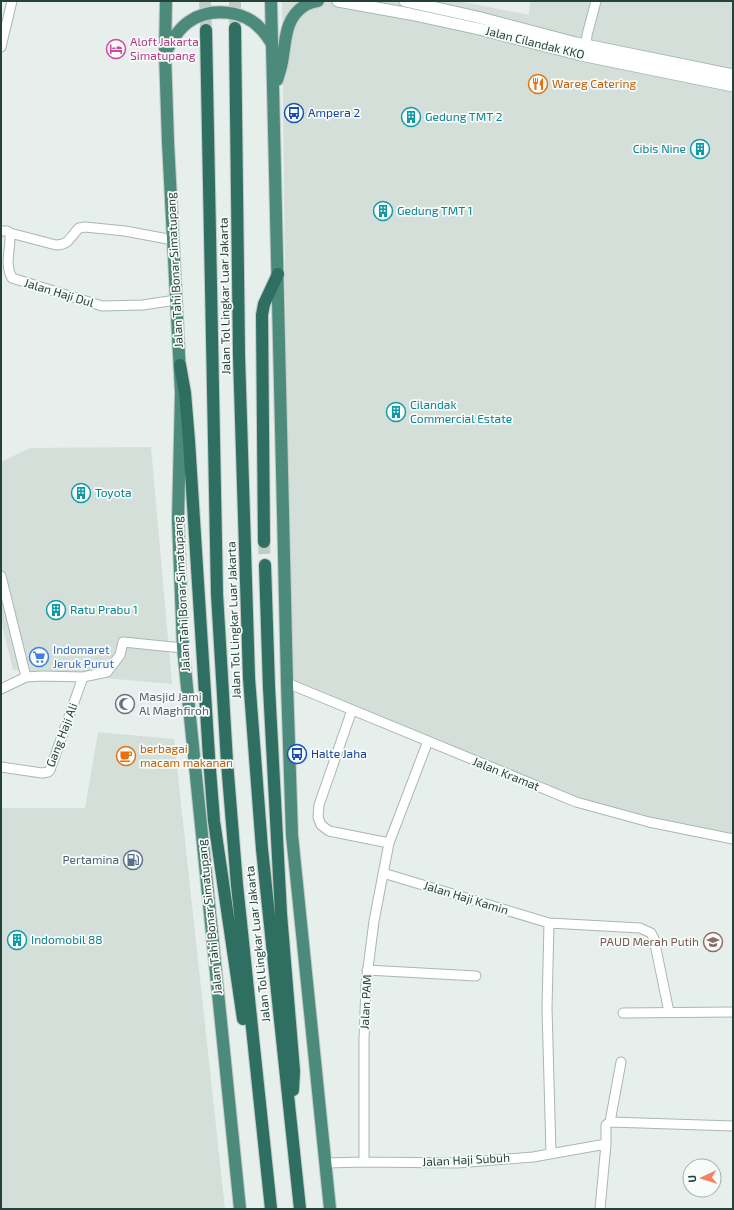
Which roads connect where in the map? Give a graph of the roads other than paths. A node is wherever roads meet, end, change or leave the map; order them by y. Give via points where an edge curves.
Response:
1 (12, 1) edge
2 (166, 1) edge
3 (271, 1) edge
4 (318, 1) edge
5 (338, 1) edge
6 (405, 1) edge
7 (596, 1) edge
8 (236, 28) tunnel mouth
9 (206, 30) tunnel mouth
10 (547, 41) junction
11 (272, 44) junction
12 (586, 45) junction
13 (1, 47) edge
14 (165, 53) junction
15 (581, 55) junction
16 (606, 55) junction
17 (733, 75) edge
18 (733, 86) edge
19 (274, 94) junction
20 (5, 232) edge
21 (173, 240) junction
22 (278, 274) junction
23 (176, 300) junction
24 (180, 365) junction
25 (264, 542) tunnel mouth
26 (265, 565) tunnel mouth
27 (1, 576) edge
28 (183, 648) junction
29 (26, 677) junction
30 (83, 677) junction
31 (287, 683) junction
32 (1, 689) edge
33 (352, 710) junction
34 (428, 741) junction
35 (1, 767) edge
36 (733, 839) edge
37 (389, 843) junction
38 (383, 873) junction
39 (549, 923) junction
40 (367, 970) junction
41 (476, 976) dead end
42 (669, 1012) junction
43 (733, 1012) edge
44 (623, 1013) dead end
45 (621, 1062) dead end
46 (257, 1073) junction
47 (289, 1106) junction
48 (610, 1122) junction
49 (733, 1126) edge
50 (606, 1144) junction
51 (551, 1153) junction
52 (364, 1162) junction
53 (326, 1163) junction
54 (240, 1209) edge
55 (271, 1209) edge
56 (300, 1209) edge
57 (330, 1209) edge
58 (600, 1209) edge

1 - 13 street
2 - 14 highway, Jalan Tahi Bonar Simatupang
3 - 11 highway
4 - 19 highway via 305,5 290,21
5 - 10 street, Jalan Cilandak KKO
6 - 10 street, Jalan Cilandak KKO via 477,17
7 - 12 street
8 - 47 highway, Jalan Tol Lingkar Luar Jakarta via 240,355 249,678 263,856
9 - 46 highway, Jalan Tol Lingkar Luar Jakarta via 217,594 229,792
10 - 12 street, Jalan Cilandak KKO
10 - 15 street, Jalan Cilandak KKO
11 - 14 highway via 261,28 245,17 226,12 207,13 190,21 175,34
11 - 19 highway
12 - 15 street
12 - 16 street, Jalan Cilandak KKO
14 - 21 highway, Jalan Tahi Bonar Simatupang
15 - 16 street, Jalan Cilandak KKO
16 - 17 street, Jalan Cilandak KKO
16 - 18 street, Jalan Cilandak KKO
19 - 22 highway
20 - 21 street, Jalan Haji Dul via 56,245 67,243 79,228 85,227
20 - 23 street, Jalan Haji Dul via 8,271 12,278 102,306
21 - 23 highway, Jalan Tahi Bonar Simatupang
22 - 25 highway via 264,304 262,315
22 - 31 highway
23 - 24 highway, Jalan Tahi Bonar Simatupang
24 - 28 highway, Jalan Tahi Bonar Simatupang via 178,520
24 - 46 highway via 189,441 214,822 246,1037
26 - 47 highway via 281,914 294,1071 294,1086
27 - 29 street
28 - 30 street via 123,642 120,655 108,672
28 - 54 highway, Jalan Tahi Bonar Simatupang
29 - 30 street
29 - 32 street
30 - 35 street, Gang Haji Ali via 50,770 42,773
31 - 33 street, Jalan Kramat
31 - 53 highway via 292,835
33 - 34 street, Jalan Kramat
33 - 37 street via 319,805 318,817 321,825 329,831
34 - 36 street, Jalan Kramat via 576,802 649,822
34 - 37 street, Jalan PAM
37 - 38 street, Jalan PAM
38 - 39 street, Jalan Haji Kamin
38 - 40 street, Jalan PAM
39 - 42 street, Jalan Haji Kamin via 640,928 651,932
39 - 51 street via 547,1008
40 - 41 street
40 - 52 street, Jalan PAM
42 - 43 street
42 - 44 street
45 - 48 street
46 - 55 highway, Jalan Tol Lingkar Luar Jakarta
47 - 56 highway, Jalan Tol Lingkar Luar Jakarta
48 - 49 street
48 - 50 street via 606,1125
50 - 51 street, Jalan Haji Subuh
50 - 58 street
51 - 52 street, Jalan Haji Subuh via 457,1163
52 - 53 street, Jalan Haji Subuh
53 - 57 highway

